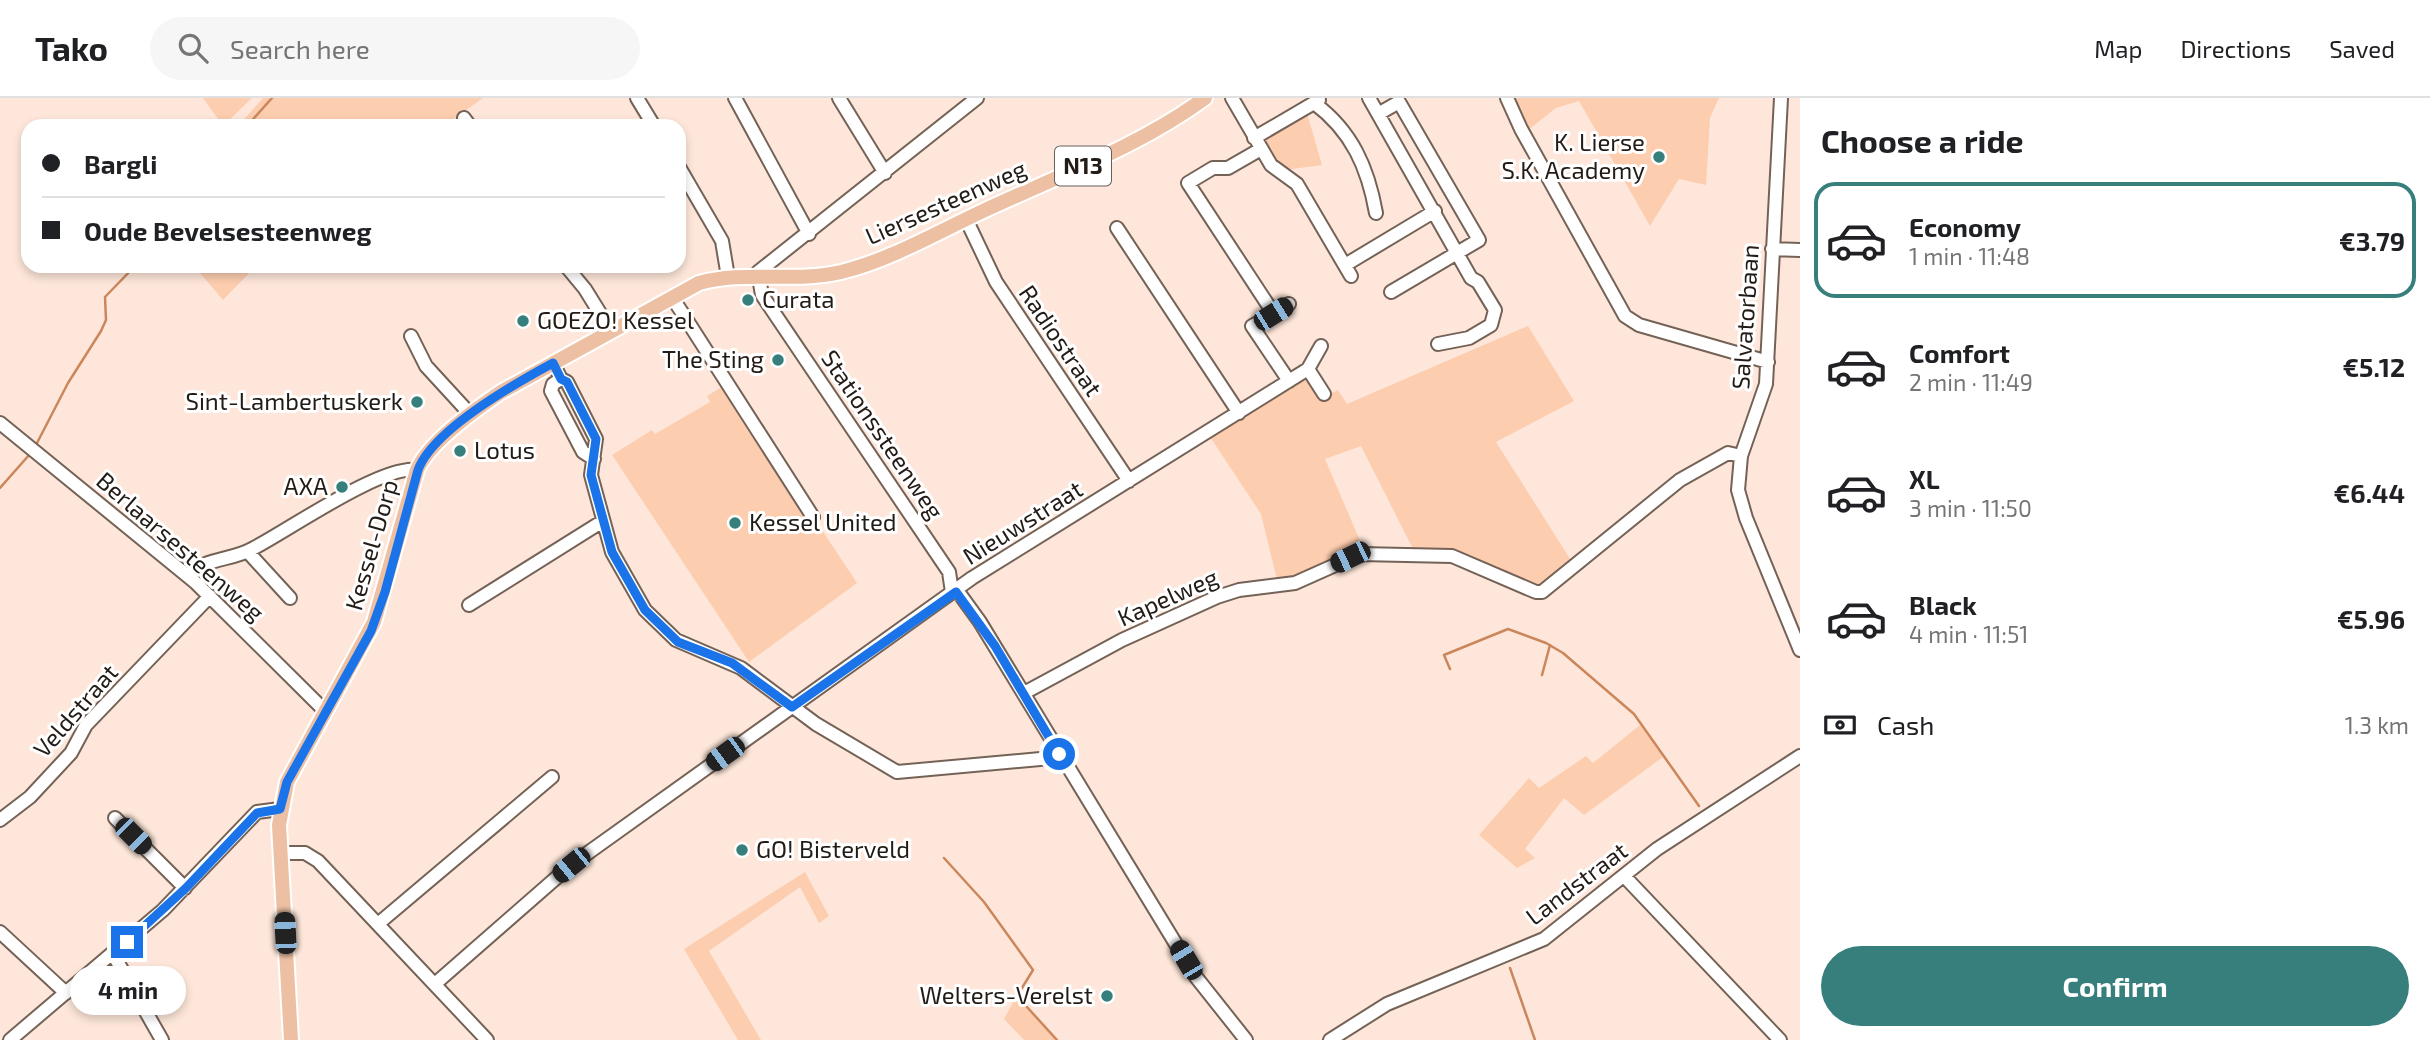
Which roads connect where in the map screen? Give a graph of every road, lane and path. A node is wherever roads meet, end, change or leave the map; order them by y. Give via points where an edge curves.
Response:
1 (637, 98) edge
2 (735, 98) edge
3 (839, 98) edge
4 (977, 98) edge
5 (1205, 98) edge
6 (1232, 98) edge
7 (1369, 98) edge
8 (1507, 98) edge
9 (1781, 98) edge
10 (1318, 100) edge
11 (1378, 114) junction
12 (650, 119) edge
13 (1258, 143) junction
14 (885, 173) junction
15 (686, 179) edge
16 (1435, 211) junction
17 (1376, 214) dead end
18 (965, 219) junction
19 (1117, 228) dead end
20 (808, 234) junction
21 (1772, 249) junction
22 (1800, 250) edge
23 (1458, 251) junction
24 (572, 273) edge
25 (728, 277) junction
26 (757, 278) junction
27 (1391, 292) dead end
28 (672, 298) junction
29 (1289, 304) dead end
30 (1273, 314) junction
31 (611, 331) junction
32 (411, 336) dead end
33 (1437, 344) dead end
34 (1321, 346) dead end
35 (1768, 362) junction
36 (553, 363) junction
37 (1308, 369) junction
38 (561, 379) junction
39 (1289, 381) junction
40 (1324, 394) dead end
41 (1239, 413) junction
42 (470, 414) junction
43 (0, 423) edge
44 (1741, 456) junction
45 (594, 459) junction
46 (418, 470) junction
47 (1129, 481) junction
48 (813, 517) dead end
49 (603, 522) junction
50 (248, 552) junction
51 (982, 573) junction
52 (188, 576) junction
53 (952, 592) junction
54 (210, 596) junction
55 (290, 598) dead end
56 (469, 605) dead end
57 (971, 610) junction
58 (1800, 650) edge
59 (1024, 692) junction
60 (792, 707) junction
61 (325, 711) junction
62 (1059, 754) junction
63 (1800, 756) edge
64 (552, 777) dead end
65 (280, 809) junction
66 (115, 818) dead end
67 (0, 820) edge
68 (280, 853) junction
69 (1624, 876) junction
70 (186, 888) junction
71 (379, 923) junction
72 (0, 932) edge
73 (113, 954) junction
74 (436, 983) junction
75 (66, 993) junction
76 (10, 1040) edge
77 (162, 1040) edge
78 (291, 1040) edge
79 (487, 1040) edge
80 (1246, 1040) edge
81 (1330, 1040) edge
82 (1780, 1040) edge

1 - 12 street
2 - 20 street
3 - 14 street
4 - 14 street
5 - 18 main road, Liersesteenweg / N13 via 1143,137
6 - 13 street
7 - 11 street
8 - 35 street via 1625,316 1639,325
9 - 21 street, Salvatorbaan
10 - 13 street
10 - 17 street via 1357,150
11 - 16 street
11 - 23 street via 1399,102 1406,113 1479,240
13 - 16 street via 1271,165 1297,184 1348,270
13 - 30 street via 1228,167 1213,169 1188,183
14 - 20 street
15 - 25 street via 722,241
16 - 23 street
18 - 26 main road, Liersesteenweg / N13 via 843,271
18 - 47 street, Radiostraat via 996,282
19 - 41 street
20 - 26 street via 761,267
21 - 22 street
21 - 35 street, Salvatorbaan
23 - 27 street
23 - 33 street via 1495,310 1491,325 1469,338
24 - 31 street
25 - 26 main road, Liersesteenweg / N13
25 - 28 main road, Kessel-Dorp / N13 via 699,283
26 - 53 street, Stationssteenweg via 762,295 949,572
28 - 31 main road, Kessel-Dorp / N13
28 - 48 street
29 - 30 street
30 - 39 street via 1252,326
31 - 36 main road, Kessel-Dorp / N13
32 - 42 street via 426,366
34 - 37 street
35 - 44 street, Salvatorbaan via 1759,410
36 - 38 street
36 - 42 main road, Kessel-Dorp / N13
37 - 39 street
37 - 40 street
38 - 45 street via 567,382 596,439
38 - 45 street via 551,391 583,452
39 - 41 street, Nieuwstraat
41 - 47 street, Nieuwstraat
42 - 46 main road, Kessel-Dorp / N13 via 426,456
43 - 52 street, Berlaarsesteenweg
44 - 58 street, Salvatorbaan via 1738,490 1746,518
44 - 59 street, Kapelweg via 1728,453 1680,480 1542,592 1452,556 1360,554 1295,583 1217,597
45 - 49 street via 591,475
46 - 50 street via 404,470 335,501
46 - 61 main road, Kessel-Dorp / N13 via 374,622
47 - 51 street, Nieuwstraat
49 - 56 street
49 - 60 street via 616,562 645,610 662,627 680,643 741,668
50 - 52 street via 200,565
50 - 55 street
51 - 53 street, Nieuwstraat
51 - 57 street via 971,592
52 - 54 street, Berlaarsesteenweg
53 - 57 street, Stationssteenweg via 960,593
53 - 60 street, Nieuwstraat
54 - 61 street, Berlaarsesteenweg
54 - 67 street, Veldstraat via 86,725 71,753 30,797
57 - 59 street, Stationssteenweg
59 - 62 street, Stationssteenweg
60 - 62 street via 897,772
60 - 74 street, Nieuwstraat via 571,865
61 - 65 main road, Kessel-Dorp / N13 via 287,782
62 - 80 street, Stationssteenweg via 1196,977
63 - 69 street, Landstraat via 1657,849
64 - 71 street
65 - 68 main road, N13
65 - 70 street via 257,813
66 - 70 street
68 - 71 street via 305,853 314,858
68 - 78 main road, N13
69 - 81 street, Landstraat via 1544,939 1387,1004
69 - 82 street
70 - 73 street
71 - 74 street
72 - 75 street
73 - 75 street
73 - 77 street
74 - 79 street
75 - 76 street

